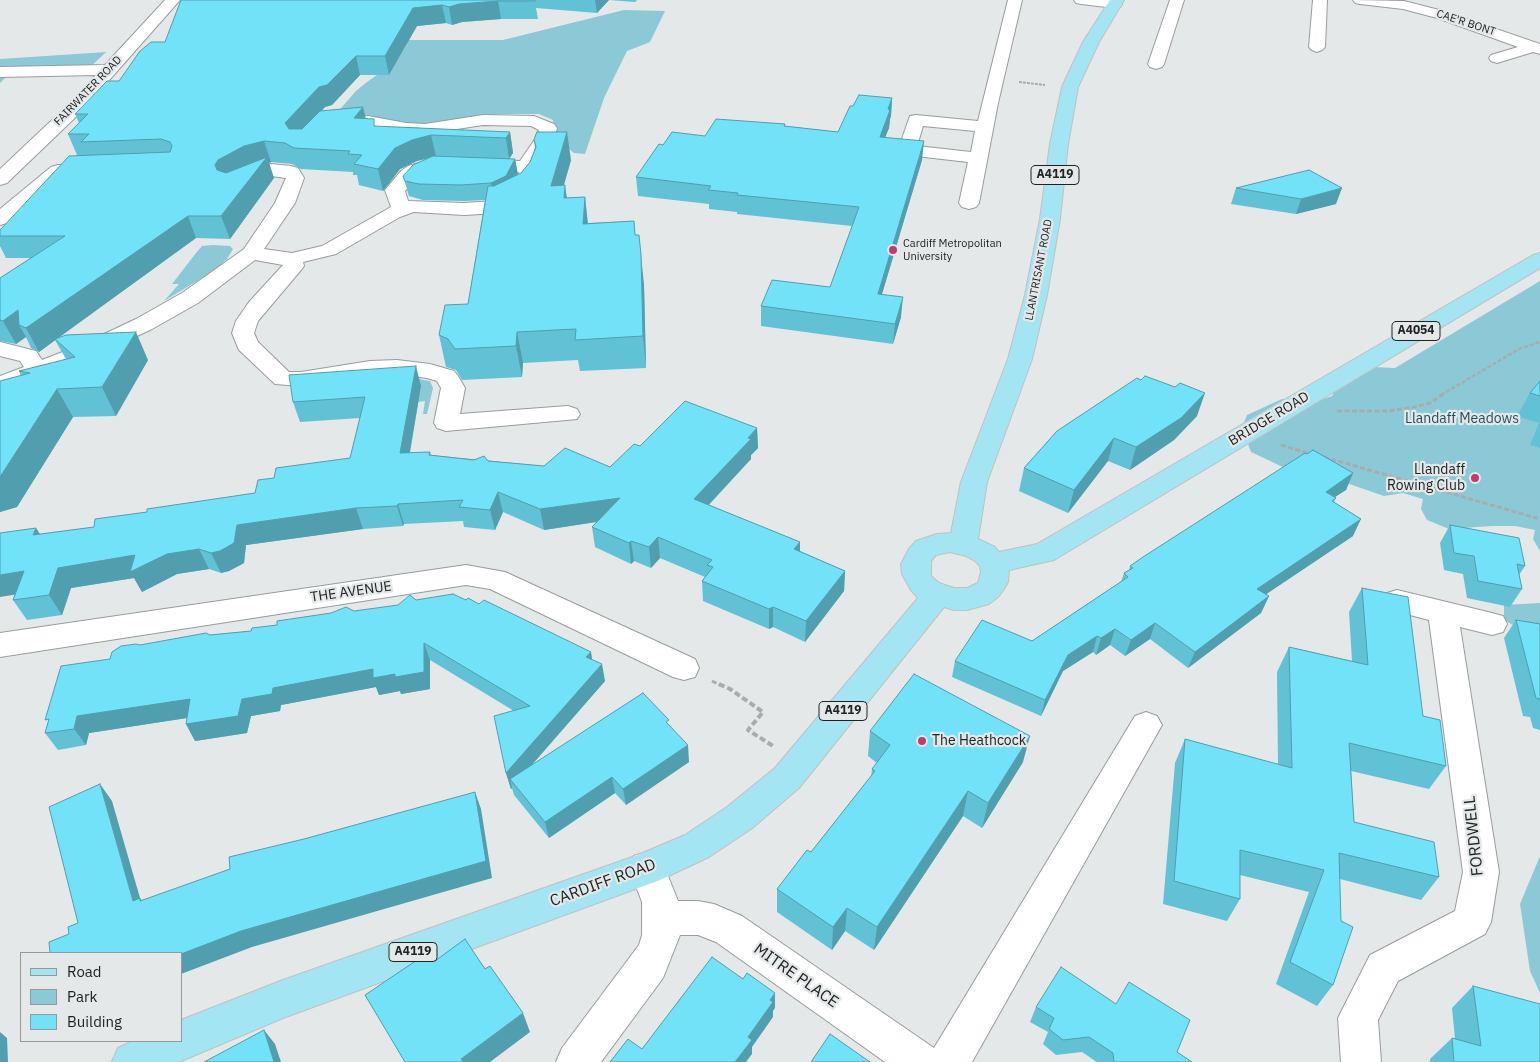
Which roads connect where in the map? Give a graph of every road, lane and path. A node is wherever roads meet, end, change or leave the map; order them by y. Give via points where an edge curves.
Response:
1 (173, 0) edge
2 (1015, 0) edge
3 (1081, 0) edge
4 (1176, 0) edge
5 (1320, 0) edge
6 (1360, 0) edge
7 (1116, 2) edge
8 (1318, 47) dead end
9 (1537, 48) edge
10 (1497, 58) dead end
11 (1156, 64) dead end
12 (109, 70) junction
13 (0, 72) edge
14 (335, 109) edge
15 (985, 127) junction
16 (978, 158) junction
17 (527, 167) junction
18 (95, 170) edge
19 (0, 179) edge
20 (233, 187) edge
21 (969, 203) dead end
22 (401, 209) junction
23 (0, 220) edge
24 (250, 253) junction
25 (1540, 258) edge
26 (292, 259) junction
27 (1540, 342) edge
28 (0, 349) edge
29 (37, 370) junction
30 (0, 384) edge
31 (1333, 410) dead end
32 (568, 414) dead end
33 (1276, 444) dead end
34 (1314, 454) edge
35 (1323, 457) edge
36 (1540, 520) edge
37 (963, 543) junction
38 (993, 563) junction
39 (937, 594) junction
40 (1397, 601) edge
41 (1443, 612) junction
42 (1492, 624) dead end
43 (0, 645) edge
44 (684, 668) dead end
45 (730, 689) dead end
46 (1146, 725) dead end
47 (801, 763) junction
48 (647, 868) junction
49 (661, 918) junction
50 (182, 1041) edge
51 (179, 1042) edge
52 (132, 1062) edge
53 (576, 1062) edge
54 (920, 1062) edge
55 (949, 1062) edge
56 (1362, 1062) edge

1 - 12 street, FAIRWATER ROAD
2 - 15 street
3 - 7 street
4 - 11 street
5 - 8 street
6 - 9 street, CAE'R BONT via 1442,14
7 - 37 main road, LLANTRISANT ROAD / A4119 via 1091,42 1070,87 1036,295 1020,359 974,482
9 - 10 street
12 - 13 street
12 - 19 street, FAIRWATER ROAD via 76,107
14 - 17 street via 319,126 368,121 426,128 483,120 534,121 548,128 547,135
15 - 16 street
15 - 16 street via 916,120 907,150
16 - 21 street
17 - 22 street via 529,175 523,190 498,207 412,206
17 - 22 street via 429,165 408,175 395,190
18 - 23 street via 58,171
20 - 24 street via 271,170 291,172 295,178 285,203
22 - 26 street via 336,247
24 - 26 street
24 - 29 street via 190,298 144,324
25 - 38 main road, BRIDGE ROAD / A4054 via 1044,553
26 - 32 street via 294,266 257,307 243,333 247,346 283,378 301,379 397,367 446,376 453,388 446,423
27 - 31 path via 1519,349 1430,403 1388,410
28 - 29 street via 28,356
29 - 30 street
33 - 34 path
35 - 36 path
37 - 38 main road via 986,554
37 - 39 main road via 937,544 926,548 919,556 915,564 916,574 921,583
38 - 39 main road via 994,582 979,596 954,599
39 - 47 main road, CARDIFF ROAD / A4119
40 - 41 street
41 - 42 street
41 - 56 street, FORDWELL via 1481,872 1472,922 1384,968 1358,1018
43 - 44 street, THE AVENUE via 466,575 495,579
45 - 47 path via 763,712 748,730
46 - 55 street
47 - 48 main road, CARDIFF ROAD / A4119 via 739,818 697,846
48 - 49 street via 660,902
48 - 50 main road, CARDIFF ROAD / A4119 via 283,999
49 - 53 street via 661,935 649,965
49 - 54 street, MITRE PLACE via 698,918 729,929
51 - 52 main road, CARDIFF ROAD / A4119

